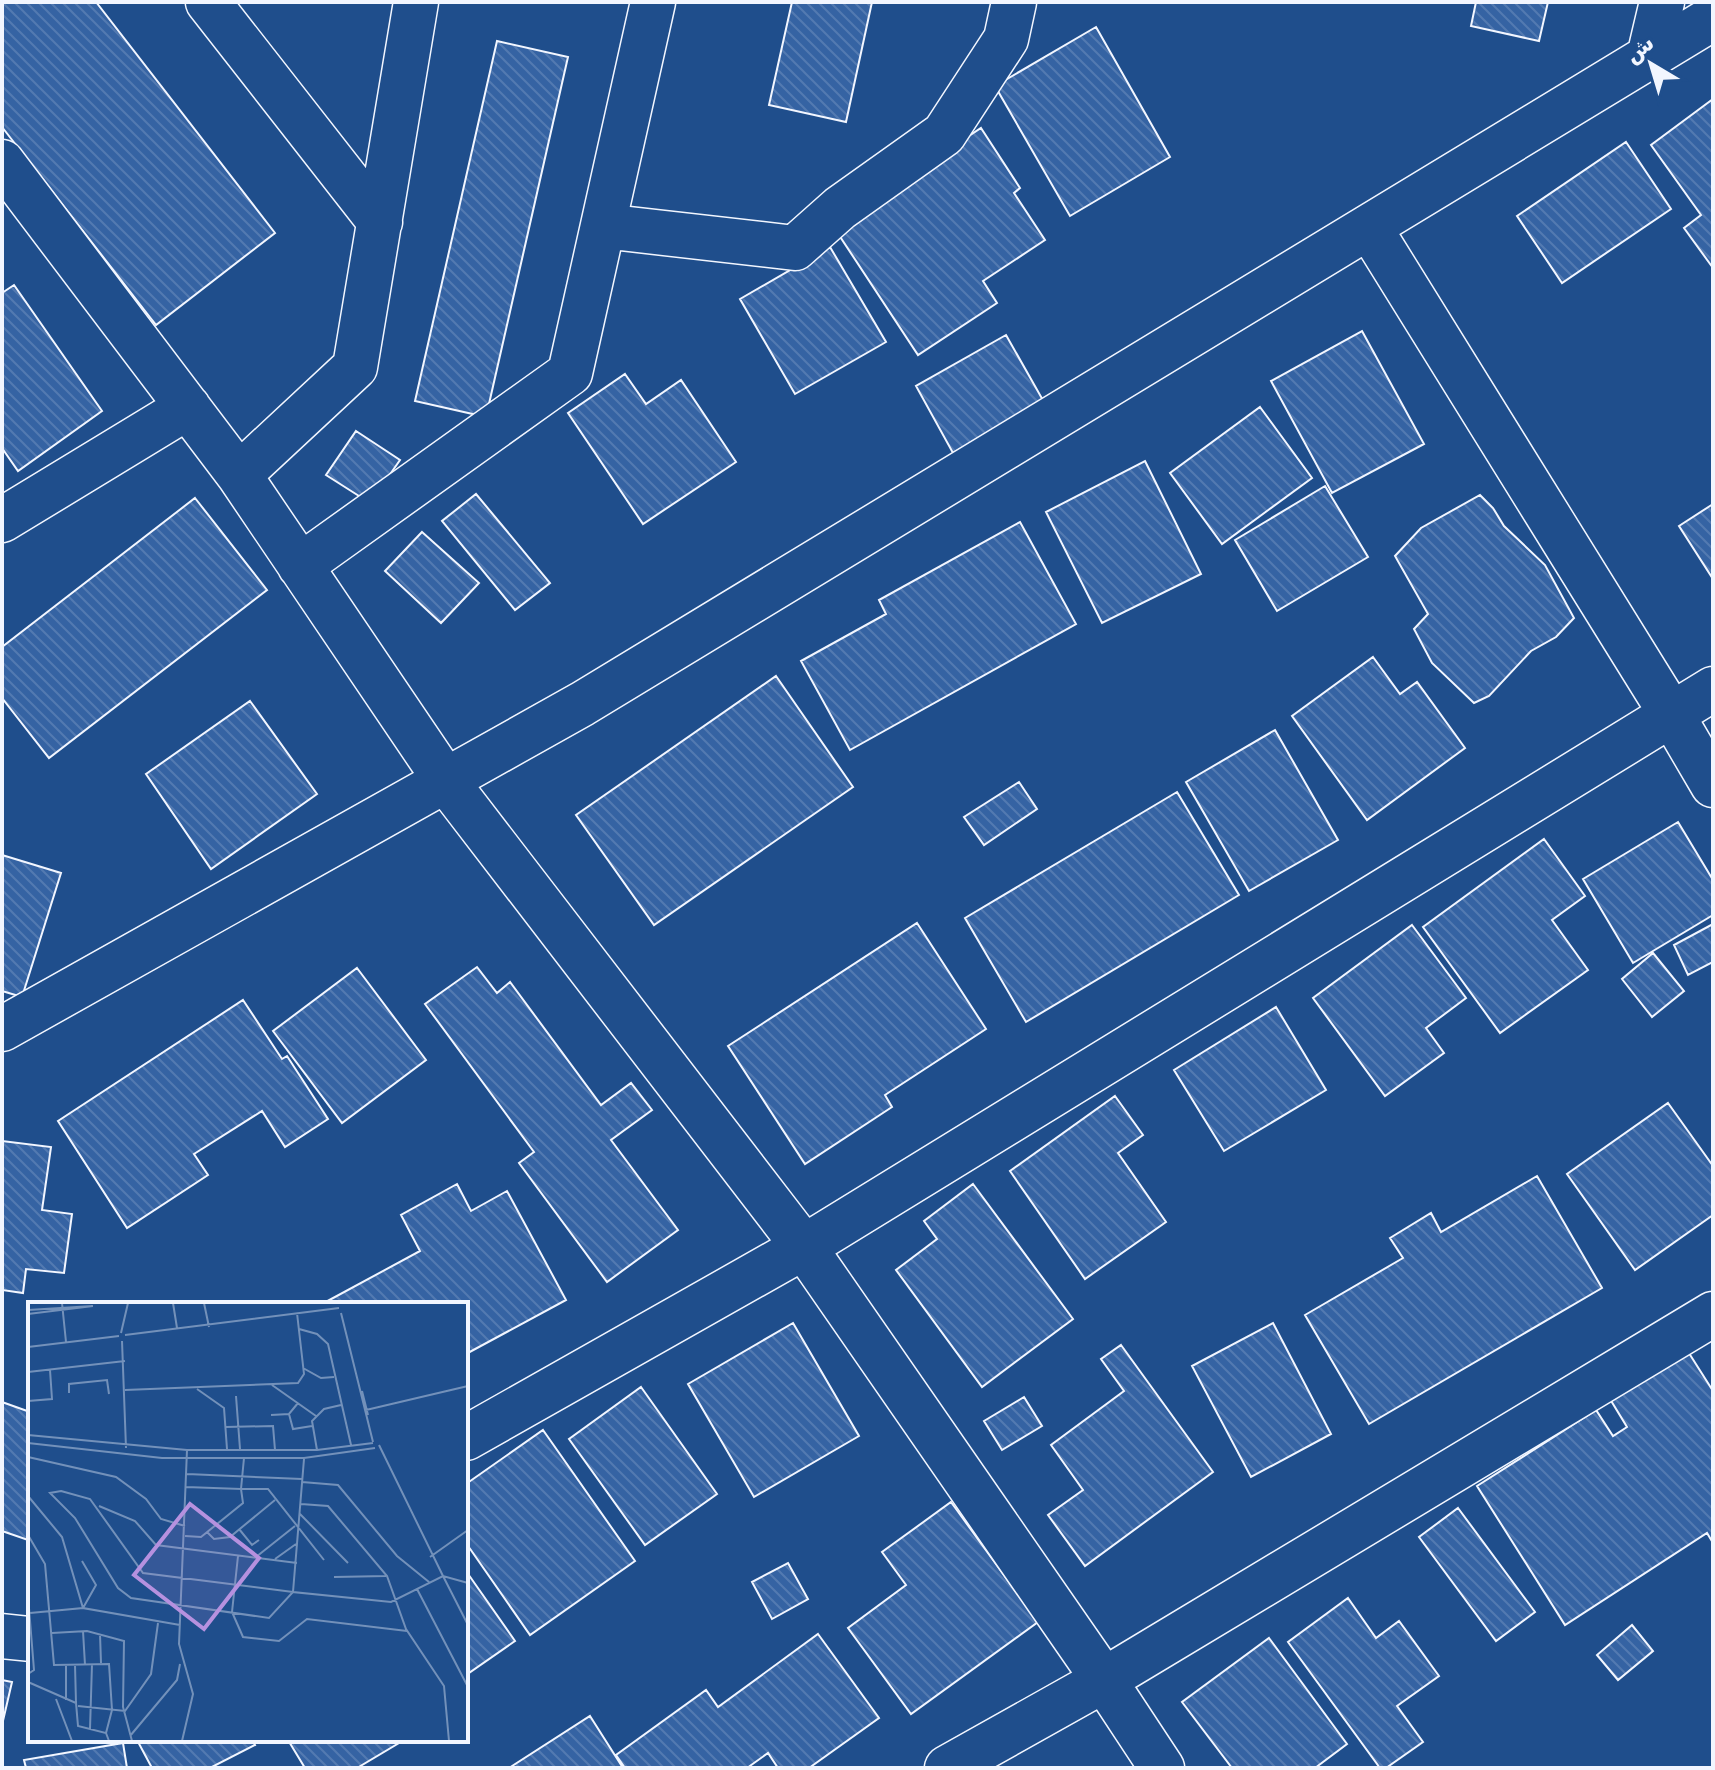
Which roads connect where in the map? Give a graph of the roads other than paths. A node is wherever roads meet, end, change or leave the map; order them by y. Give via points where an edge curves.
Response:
1 (208, 2) edge
2 (416, 2) edge
3 (653, 2) edge
4 (1014, 2) edge
5 (1662, 2) edge
6 (1713, 18) edge
7 (1649, 57) junction
8 (2, 162) edge
9 (380, 222) junction
10 (603, 226) junction
11 (1369, 227) junction
12 (188, 407) junction
13 (239, 475) junction
14 (2, 520) edge
15 (300, 566) junction
16 (1713, 689) edge
17 (1672, 715) junction
18 (446, 781) junction
19 (1713, 785) edge
20 (2, 1029) edge
21 (804, 1247) junction
22 (1713, 1314) edge
23 (468, 1437) edge
24 (2, 1636) edge
25 (28, 1639) edge
26 (1104, 1680) junction
27 (947, 1768) edge
28 (1162, 1768) edge

1 - 9 street
2 - 9 street
3 - 10 street
4 - 10 street via 1006,39 944,134 840,208 795,248
5 - 7 street
6 - 7 street
7 - 11 street
8 - 12 street
9 - 13 street via 355,367
10 - 15 street via 570,373
11 - 17 street
11 - 18 street
12 - 13 street
12 - 14 street
13 - 15 street
15 - 18 street
16 - 17 street
17 - 19 street
17 - 21 street
18 - 20 street
18 - 21 street
21 - 23 street
21 - 26 street
22 - 26 street
24 - 25 street
26 - 27 street
26 - 28 street

